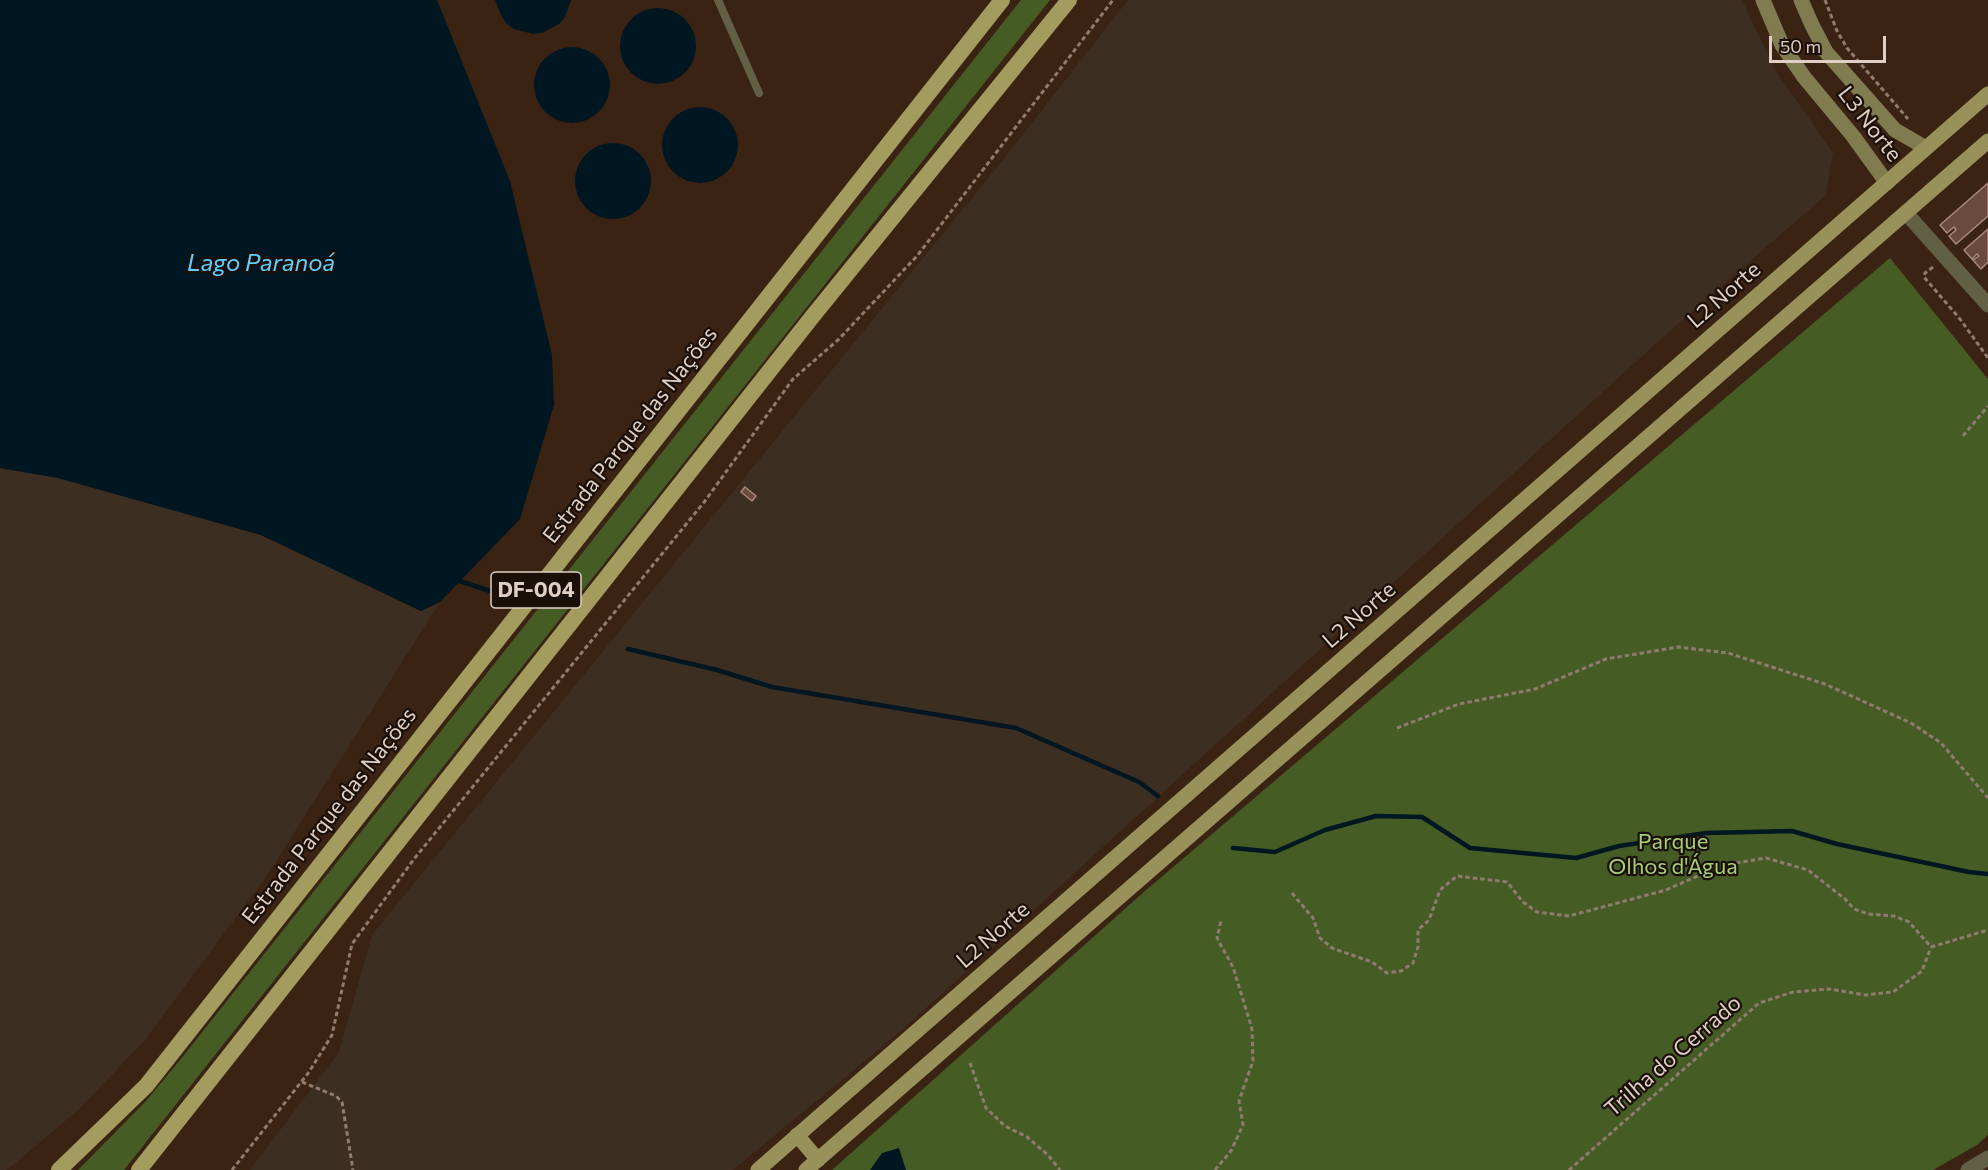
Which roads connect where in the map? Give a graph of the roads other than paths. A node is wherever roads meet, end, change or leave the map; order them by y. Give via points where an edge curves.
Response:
1 (718, 0) edge
2 (1002, 0) edge
3 (1069, 0) edge
4 (1763, 0) edge
5 (1801, 0) edge
6 (759, 93) dead end
7 (1988, 93) edge
8 (1988, 141) edge
9 (1926, 148) junction
10 (1887, 183) junction
11 (1906, 213) junction
12 (1988, 305) edge
13 (797, 1135) junction
14 (812, 1165) edge
15 (59, 1170) edge
16 (139, 1170) edge
17 (758, 1170) edge

1 - 6 lane
2 - 15 highway, Estrada Parque das Nações / DF-004 via 146,1086
3 - 16 highway, DF-004 via 812,317
4 - 10 main road, L3 Norte via 1782,45
5 - 9 main road, L3 Norte via 1826,52 1894,130
7 - 9 main road, L2 Norte
8 - 11 main road
9 - 10 main road, L2 Norte
10 - 13 main road, L2 Norte
11 - 12 street
11 - 14 main road
13 - 14 main road
13 - 17 main road, L2 Norte

